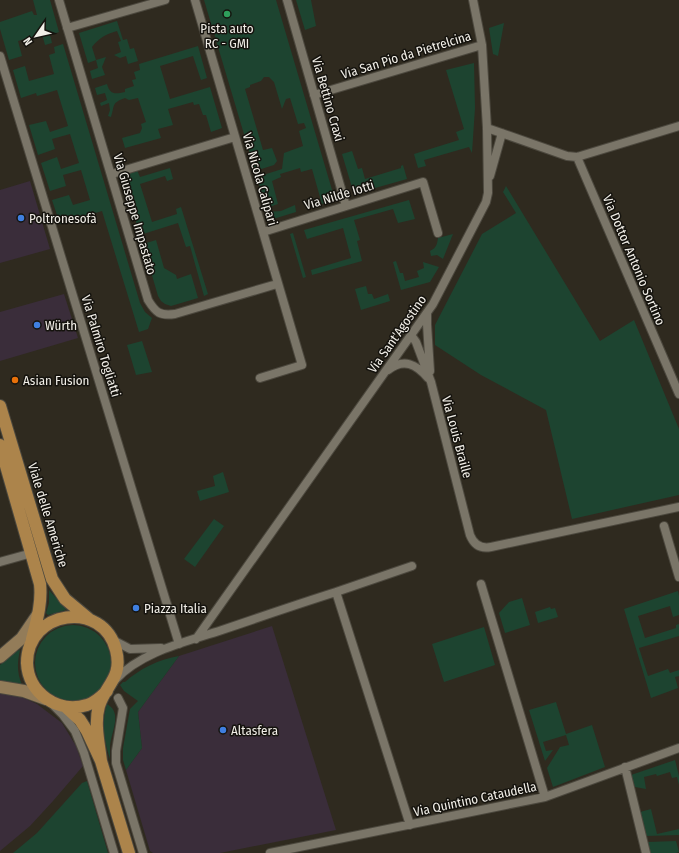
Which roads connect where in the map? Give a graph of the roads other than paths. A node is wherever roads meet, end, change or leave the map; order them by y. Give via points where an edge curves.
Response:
1 (59, 0) edge
2 (164, 0) edge
3 (195, 0) edge
4 (287, 0) edge
5 (473, 0) edge
6 (67, 28) junction
7 (482, 45) junction
8 (0, 56) edge
9 (314, 95) junction
10 (679, 126) edge
11 (487, 128) junction
12 (502, 133) junction
13 (235, 137) junction
14 (576, 157) junction
15 (112, 174) junction
16 (488, 180) junction
17 (346, 206) junction
18 (263, 232) junction
19 (438, 233) dead end
20 (277, 284) junction
21 (427, 312) junction
22 (411, 335) junction
23 (383, 374) junction
24 (260, 378) dead end
25 (431, 382) junction
26 (679, 394) edge
27 (0, 406) edge
28 (0, 445) edge
29 (679, 507) edge
30 (664, 526) dead end
31 (32, 553) junction
32 (0, 562) edge
33 (412, 566) dead end
34 (679, 577) edge
35 (481, 584) dead end
36 (336, 592) junction
37 (39, 613) junction
38 (90, 620) junction
39 (46, 625) junction
40 (34, 631) junction
41 (111, 639) junction
42 (196, 639) junction
43 (26, 641) junction
44 (179, 644) junction
45 (166, 648) junction
46 (0, 657) edge
47 (0, 687) edge
48 (110, 687) junction
49 (118, 698) dead end
50 (48, 700) junction
51 (66, 707) junction
52 (679, 748) edge
53 (101, 761) junction
54 (625, 767) junction
55 (545, 797) junction
56 (410, 825) junction
57 (114, 853) edge
58 (129, 853) edge
59 (143, 853) edge
60 (270, 853) edge
61 (646, 853) edge

1 - 6 street, Via Giuseppe Impastato
2 - 6 street
3 - 13 street, Via Nicola Calipari
4 - 9 street, Via Bettino Craxi
5 - 7 street, Via Sant'Agostino
6 - 15 street, Via Giuseppe Impastato
7 - 9 street, Via San Pio da Pietrelcina
7 - 11 street, Via Sant'Agostino
8 - 44 street, Via Palmiro Togliatti
9 - 17 street, Via Bettino Craxi
10 - 14 street
11 - 12 street
11 - 16 street, Via Sant'Agostino
12 - 14 street
12 - 16 street
13 - 15 street
13 - 18 street, Via Nicola Calipari
14 - 26 street, Via Dottor Antonio Sortino
15 - 20 street, Via Giuseppe Impastato via 148,300 153,309 166,315 175,314
16 - 21 street, Via Sant'Agostino via 486,202 442,289
17 - 18 street, Via Nilde Iotti
17 - 19 street, Via Nilde Iotti via 423,182
18 - 20 street, Via Nicola Calipari
20 - 24 street, Via Nicola Calipari via 302,365
21 - 22 street, Via Sant'Agostino
21 - 25 street
22 - 23 street, Via Sant'Agostino
22 - 25 street, Via Louis Braille
23 - 25 street via 395,365 410,364 417,367
23 - 42 street, Via Sant'Agostino
25 - 29 street, Via Louis Braille via 470,535 479,546 487,548
27 - 38 main road, Viale delle Americhe via 52,579 65,599
28 - 31 main road, Viale delle Americhe
30 - 34 street
31 - 32 street
31 - 37 main road, Viale delle Americhe via 40,584
33 - 36 street
35 - 55 street
36 - 42 street
36 - 56 street
37 - 40 main road, Viale delle Americhe
37 - 43 main road
38 - 39 main road via 67,617 56,619
38 - 41 main road via 98,624
39 - 40 main road
39 - 43 main road
40 - 43 main road, Viale delle Americhe
41 - 45 street via 130,649
41 - 48 main road via 118,660 117,671
42 - 44 street
43 - 46 main road
43 - 50 main road via 31,680
44 - 45 street
45 - 48 street via 123,672
47 - 50 main road via 24,691
48 - 51 main road via 89,705
48 - 53 main road via 100,706 97,721
49 - 59 street via 123,708 116,763
50 - 51 main road
50 - 57 street via 75,731
51 - 53 main road via 80,720
52 - 54 street, Via Quintino Cataudella
53 - 58 main road
54 - 55 street, Via Quintino Cataudella
54 - 61 street
55 - 56 street, Via Quintino Cataudella
56 - 60 street, Via Quintino Cataudella

